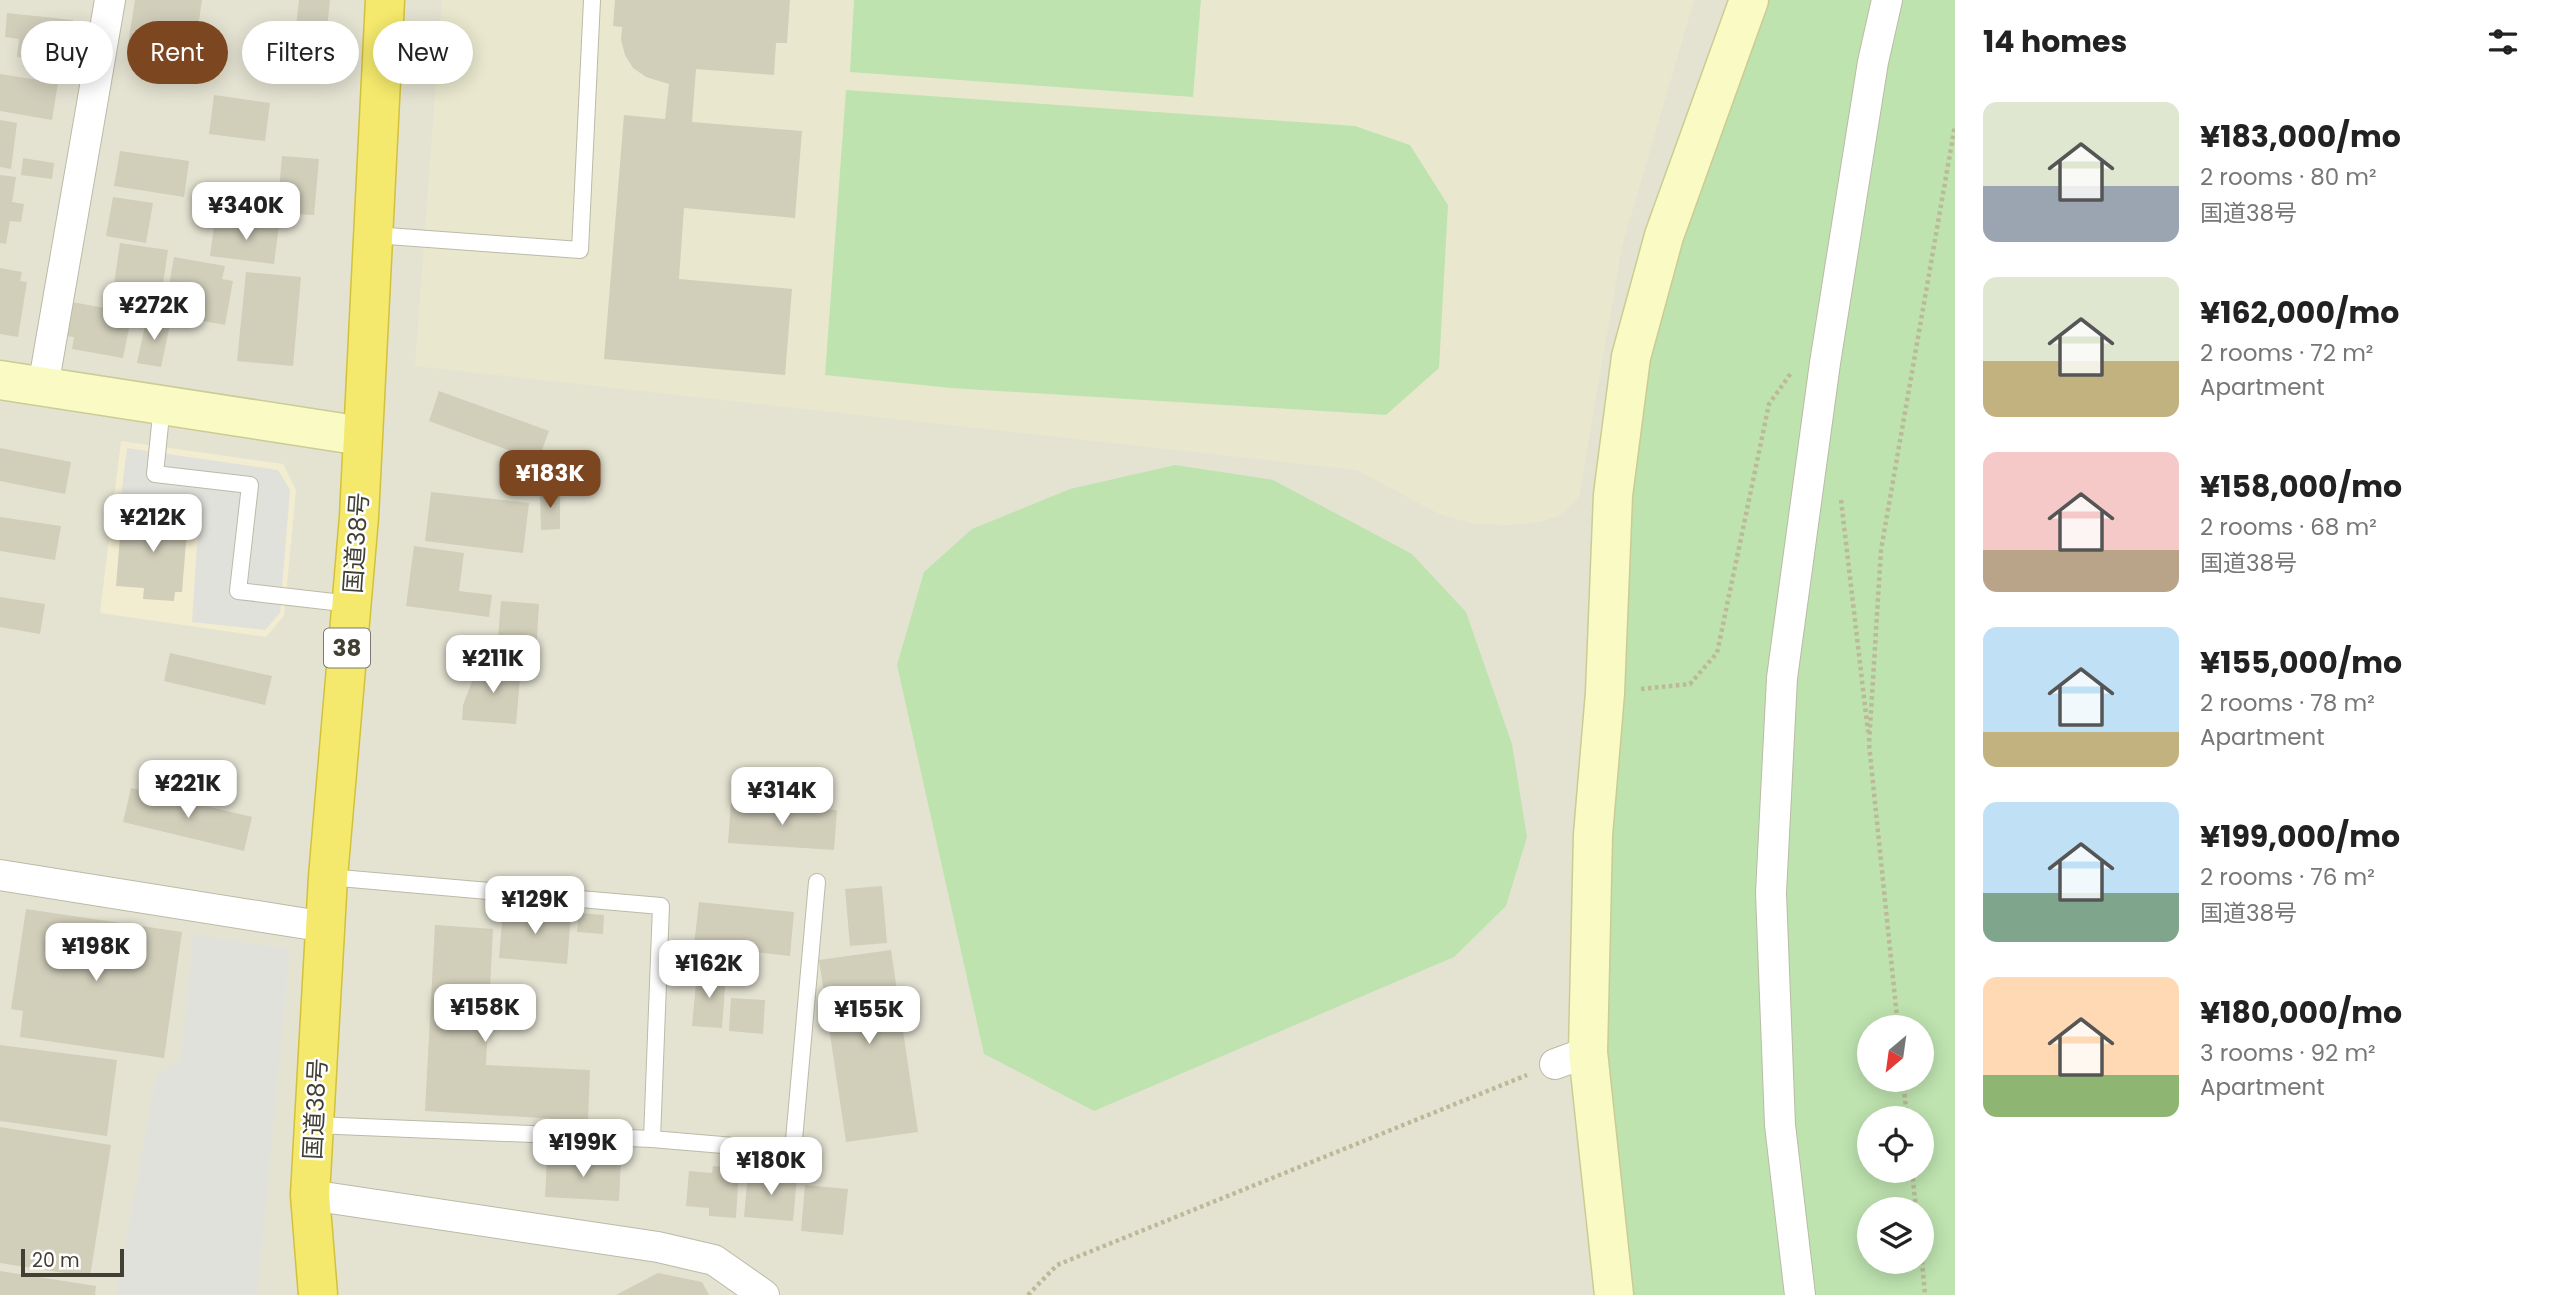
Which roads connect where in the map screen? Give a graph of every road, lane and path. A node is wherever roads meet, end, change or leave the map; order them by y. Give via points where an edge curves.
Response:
1 (110, 0) edge
2 (384, 0) edge
3 (592, 0) edge
4 (1748, 0) edge
5 (1887, 0) edge
6 (1955, 125) edge
7 (371, 234) junction
8 (1825, 363) junction
9 (0, 380) edge
10 (43, 387) junction
11 (163, 404) junction
12 (362, 436) junction
13 (1839, 486) dead end
14 (351, 604) junction
15 (1605, 694) junction
16 (1869, 744) junction
17 (0, 875) edge
18 (328, 877) junction
19 (817, 883) dead end
20 (326, 927) junction
21 (1897, 1015) edge
22 (1571, 1058) junction
23 (314, 1125) junction
24 (652, 1139) junction
25 (310, 1195) junction
26 (1923, 1274) edge
27 (318, 1295) edge
28 (765, 1295) edge
29 (1028, 1295) edge
30 (1614, 1295) edge
31 (1800, 1295) edge
32 (1925, 1295) edge

1 - 10 street
2 - 7 highway, 国道38号 / 38
3 - 7 lane via 580,250
4 - 15 street via 1664,236 1631,357 1613,495
5 - 8 street
6 - 16 path via 1881,550
7 - 12 highway, 国道38号 / 38
8 - 15 path via 1788,374 1769,404 1717,653 1690,684
8 - 31 street via 1782,678 1771,893 1780,1125
9 - 10 street
10 - 11 street
11 - 12 street
11 - 14 lane via 155,474 250,485 238,591
12 - 14 highway, 国道38号 / 38
13 - 16 path
14 - 18 highway, 国道38号 / 38
15 - 22 street
16 - 21 path
17 - 20 street
18 - 20 highway, 国道38号 / 38
18 - 24 lane via 662,906
19 - 24 lane via 793,1151
20 - 23 highway, 国道38号 / 38
22 - 29 path via 1057,1265
22 - 30 street
23 - 24 lane
23 - 25 highway, 国道38号 / 38
25 - 27 highway, 国道38号 / 38
25 - 28 street via 658,1247 714,1261
26 - 32 path

